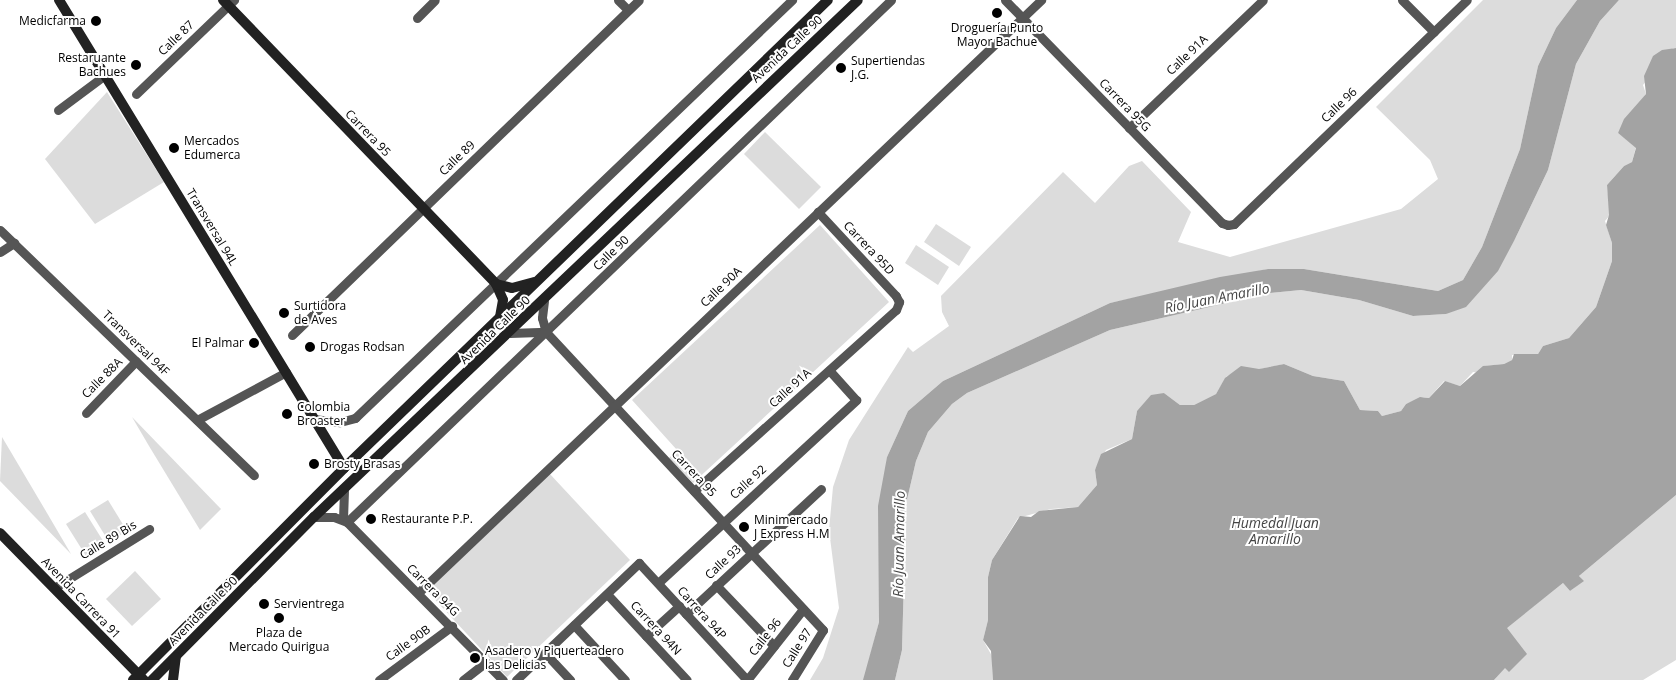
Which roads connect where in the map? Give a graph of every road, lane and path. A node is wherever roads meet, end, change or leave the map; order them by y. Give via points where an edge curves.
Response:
1 (59, 0) edge
2 (435, 0) edge
3 (618, 0) edge
4 (639, 0) edge
5 (792, 0) edge
6 (828, 0) edge
7 (858, 0) edge
8 (891, 0) edge
9 (1005, 0) edge
10 (1041, 0) edge
11 (1263, 0) edge
12 (1402, 0) edge
13 (1466, 0) edge
14 (229, 2) edge
15 (628, 10) junction
16 (417, 18) dead end
17 (1022, 18) junction
18 (1434, 32) junction
19 (104, 75) junction
20 (136, 94) dead end
21 (58, 110) dead end
22 (1129, 128) junction
23 (423, 208) junction
24 (818, 212) junction
25 (1228, 225) joint
26 (0, 230) edge
27 (14, 244) junction
28 (0, 252) edge
29 (537, 281) junction
30 (496, 284) junction
31 (544, 301) junction
32 (899, 302) joint
33 (499, 318) junction
34 (546, 332) junction
35 (510, 333) junction
36 (292, 335) dead end
37 (136, 362) junction
38 (829, 370) junction
39 (286, 372) junction
40 (615, 406) junction
41 (86, 413) dead end
42 (314, 419) junction
43 (197, 420) junction
44 (344, 468) junction
45 (254, 475) dead end
46 (821, 489) dead end
47 (344, 491) junction
48 (694, 491) junction
49 (314, 517) junction
50 (345, 521) junction
51 (723, 522) junction
52 (149, 530) dead end
53 (0, 533) edge
54 (751, 553) junction
55 (658, 583) junction
56 (716, 585) junction
57 (54, 588) junction
58 (419, 592) junction
59 (607, 594) junction
60 (679, 606) junction
61 (803, 609) junction
62 (686, 614) junction
63 (574, 625) junction
64 (452, 626) junction
65 (823, 630) joint
66 (646, 636) junction
67 (774, 646) junction
68 (545, 653) junction
69 (177, 654) junction
70 (486, 662) junction
71 (148, 665) junction
72 (139, 678) edge
73 (157, 678) edge
74 (173, 680) edge
75 (379, 680) edge
76 (463, 680) edge
77 (503, 680) edge
78 (516, 680) edge
79 (570, 680) edge
80 (625, 680) edge
81 (686, 680) edge
82 (747, 680) edge
83 (792, 680) edge

1 - 19 main road, Transversal 94L
2 - 16 street
3 - 15 street
4 - 15 street, Calle 89
5 - 30 street
6 - 29 main road, Avenida Calle 90
7 - 31 main road, Avenida Calle 90
8 - 34 street, Calle 90
9 - 17 street, Carrera 95G
10 - 17 street, Calle 90A
11 - 22 street, Calle 91A
12 - 18 street
13 - 18 street, Calle 96
14 - 20 street, Calle 87
14 - 23 main road, Carrera 95
15 - 23 street, Calle 89
17 - 22 street, Carrera 95G
17 - 24 street, Calle 90A
18 - 25 street, Calle 96 via 1234,224
19 - 21 street
19 - 39 main road, Transversal 94L
22 - 25 street, Carrera 95G via 1222,223
23 - 30 main road, Carrera 95
23 - 36 street, Calle 89
24 - 32 street, Carrera 95D
24 - 40 street, Calle 90A
26 - 27 street, Transversal 94F
27 - 28 street
27 - 37 street, Transversal 94F
29 - 30 main road via 512,288
29 - 33 main road, Avenida Calle 90
30 - 33 main road via 502,300
30 - 42 street via 355,418 340,422
31 - 34 street via 542,318
31 - 35 main road, Avenida Calle 90
32 - 38 street, Calle 91A via 896,310
33 - 44 main road, Avenida Calle 90
34 - 35 street
34 - 40 street, Carrera 95
34 - 50 street, Calle 90
35 - 47 main road, Avenida Calle 90
37 - 41 street, Calle 88A
37 - 43 street, Transversal 94F
38 - 48 street, Calle 91A
38 - 51 street, Calle 92 via 856,400
39 - 42 main road, Transversal 94L
39 - 43 street
40 - 48 street, Carrera 95
40 - 58 street, Calle 90A
42 - 44 main road, Transversal 94L
43 - 45 street, Transversal 94F
44 - 47 main road
44 - 71 main road, Avenida Calle 90
46 - 54 street, Calle 93
47 - 49 main road, Avenida Calle 90
47 - 50 street
48 - 51 street, Carrera 95
49 - 50 street
49 - 69 main road, Avenida Calle 90
50 - 58 street, Carrera 94G
51 - 54 street, Carrera 95
51 - 55 street, Calle 92
52 - 57 street, Calle 89 Bis
53 - 57 main road, Avenida Carrera 91
54 - 56 street, Calle 93
54 - 61 street, Carrera 95
55 - 59 street, Carrera 94P via 639,563
55 - 60 street, Carrera 94P
56 - 62 street, Calle 93
56 - 67 street
57 - 72 main road, Avenida Carrera 91
58 - 64 street, Carrera 94G
59 - 63 street
59 - 66 street, Carrera 94N
60 - 62 street, Carrera 94P
60 - 66 street
61 - 65 street, Carrera 95
61 - 67 street, Calle 96
62 - 82 street, Carrera 94P
63 - 68 street
63 - 80 street
64 - 70 street, Carrera 94G
64 - 75 street, Calle 90B
65 - 83 street, Calle 97
66 - 81 street, Carrera 94N
67 - 82 street, Calle 96
68 - 78 street
68 - 79 street
69 - 73 main road, Avenida Calle 90
69 - 74 main road
70 - 76 street
70 - 77 street, Carrera 94G
71 - 72 main road, Avenida Calle 90
71 - 73 main road

